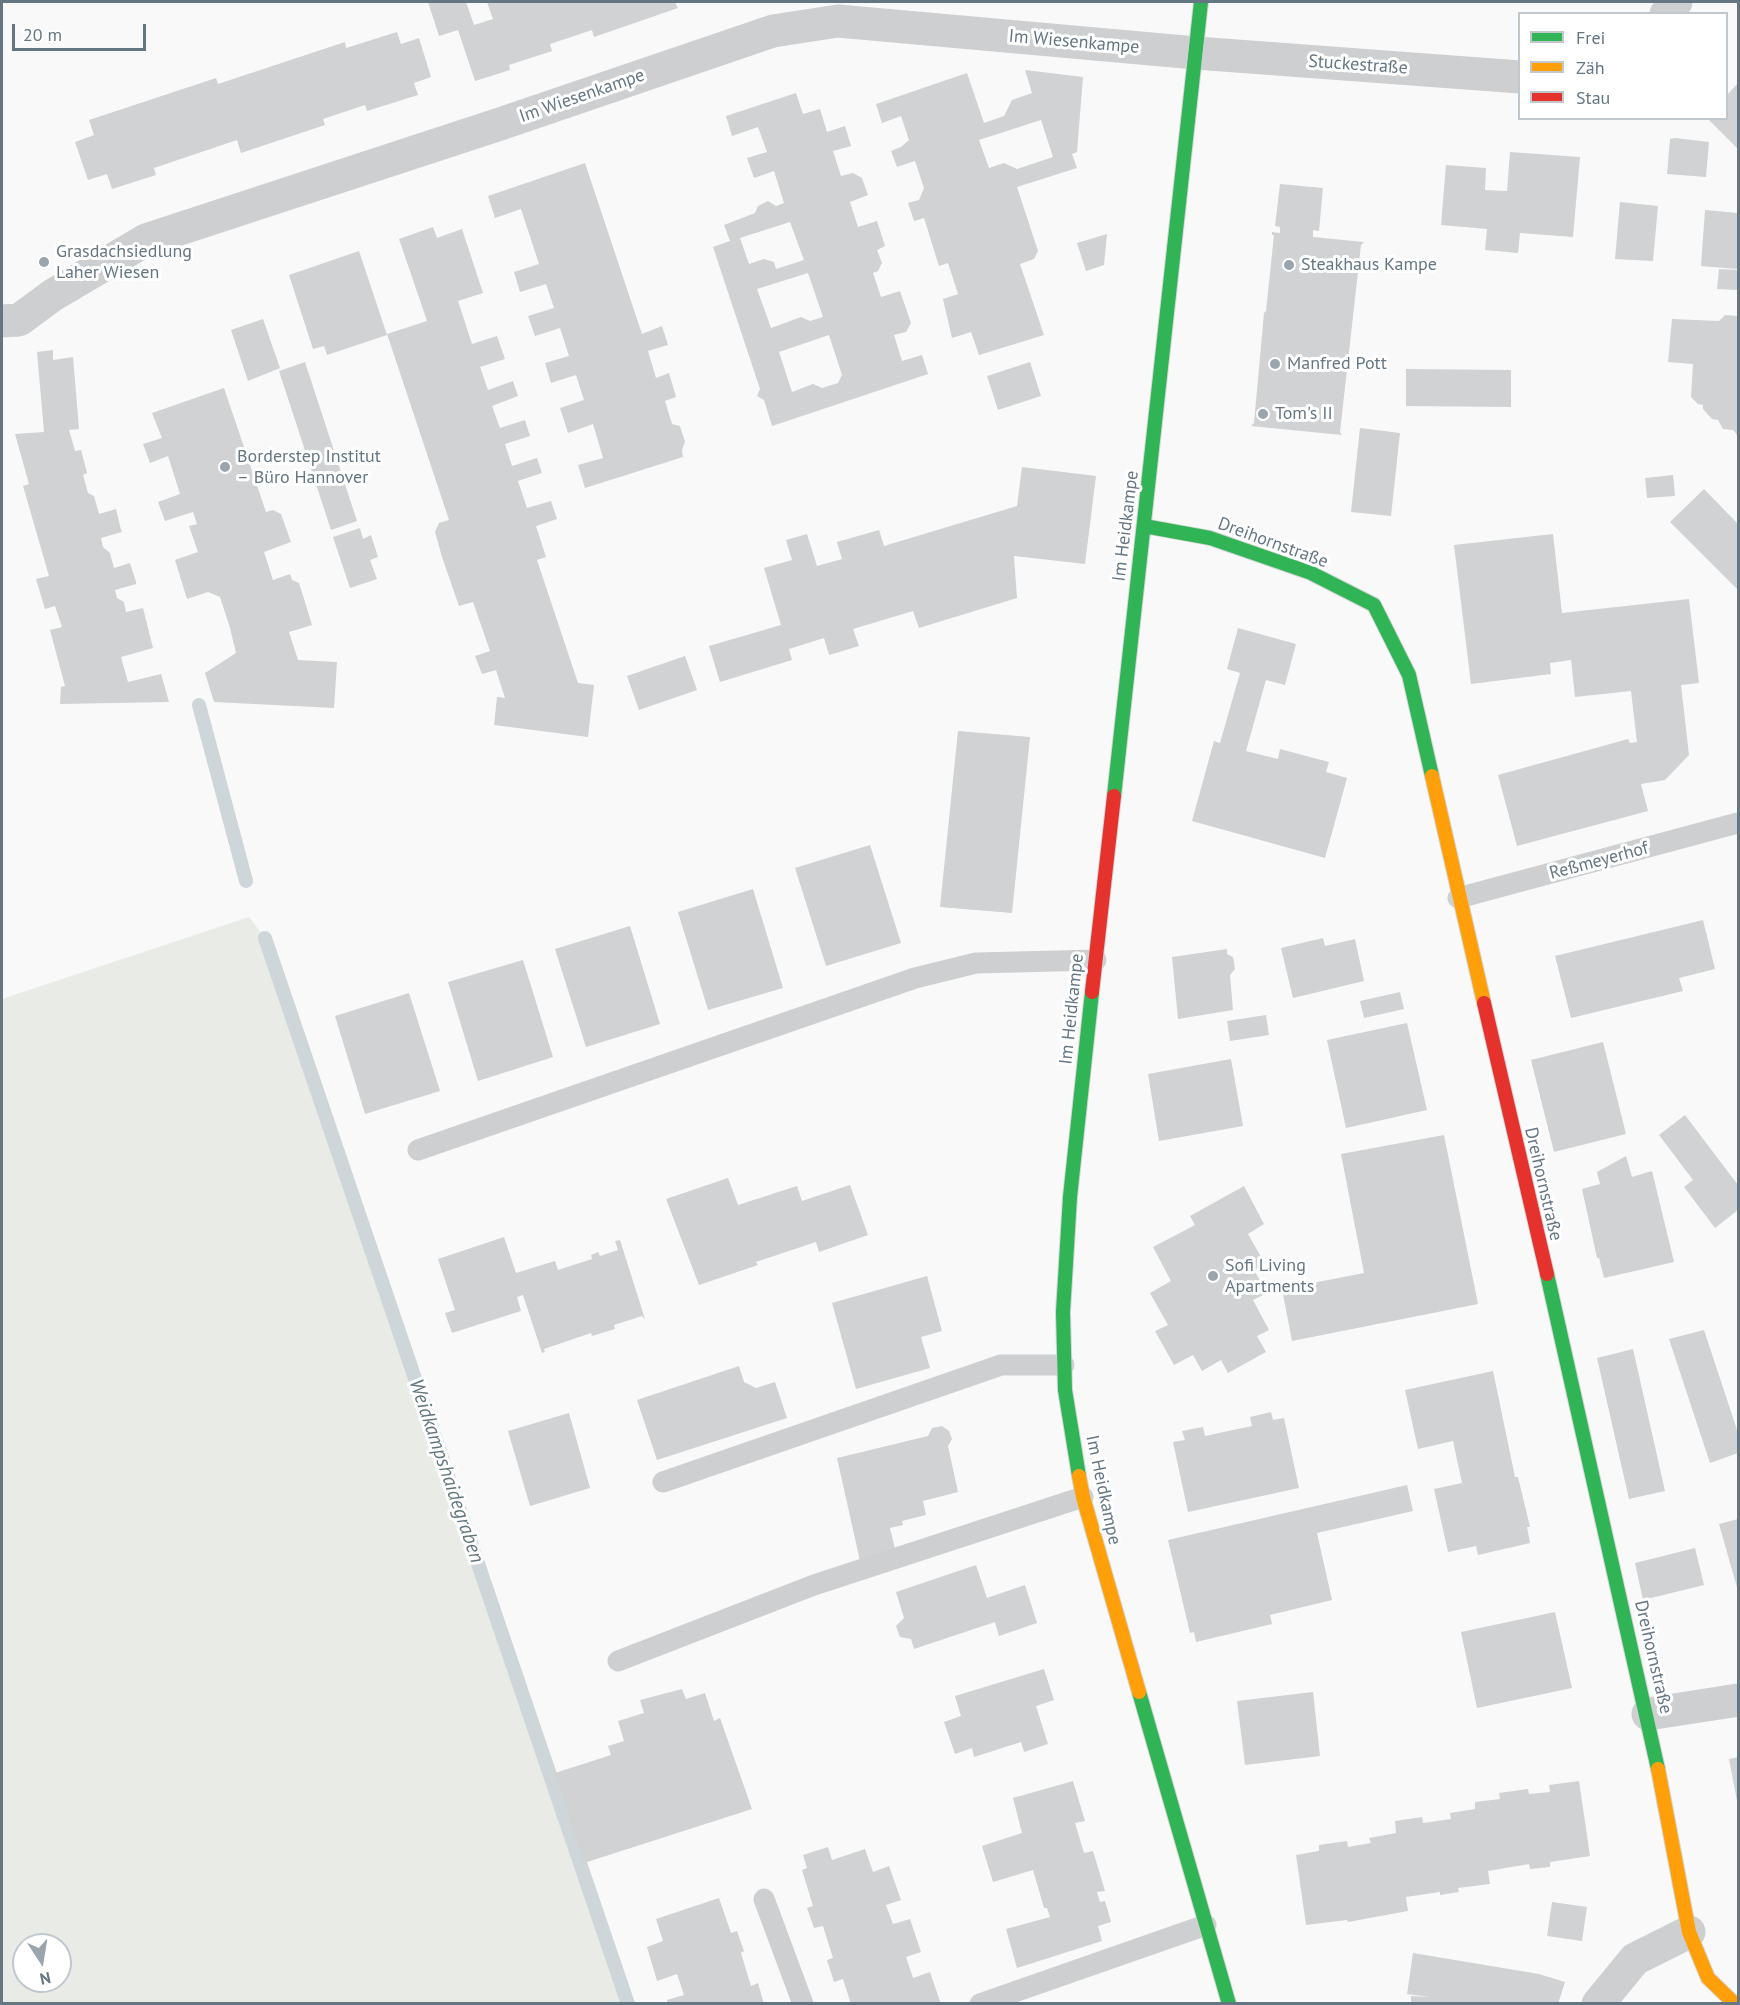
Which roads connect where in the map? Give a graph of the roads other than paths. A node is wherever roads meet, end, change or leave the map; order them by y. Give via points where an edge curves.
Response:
1 (1201, 2) edge
2 (1196, 53) junction
3 (1518, 77) edge
4 (2, 321) edge
5 (1144, 526) junction
6 (1738, 823) edge
7 (1458, 898) junction
8 (1096, 960) junction
9 (418, 1150) dead end
10 (1065, 1365) junction
11 (663, 1482) dead end
12 (1083, 1497) junction
13 (618, 1661) dead end
14 (1738, 1700) edge
15 (1648, 1714) junction
16 (764, 1899) dead end
17 (1206, 1925) junction
18 (1689, 1932) junction
19 (803, 2004) edge
20 (980, 2004) edge
21 (1229, 2004) edge
22 (1598, 2004) edge
23 (1735, 2004) edge

1 - 2 street, Im Heidkampe
2 - 3 street, Stuckestraße
2 - 4 street, Im Wiesenkampe via 837,21 773,31 146,240 53,295 19,320
2 - 5 street, Im Heidkampe
5 - 7 street, Dreihornstraße via 1210,538 1311,573 1374,605 1409,675
5 - 8 street, Im Heidkampe
6 - 7 lane, Reßmeyerhof
7 - 15 street, Dreihornstraße
8 - 9 lane via 976,963 915,978
8 - 10 street, Im Heidkampe via 1068,1217 1063,1312
10 - 11 lane via 1001,1365
10 - 12 street, Im Heidkampe via 1065,1390
12 - 13 lane via 814,1586
12 - 17 street, Im Heidkampe
14 - 15 street
15 - 18 street, Dreihornstraße
16 - 19 lane
17 - 20 lane
17 - 21 street, Im Heidkampe
18 - 22 street via 1635,1959
18 - 23 street, Dreihornstraße via 1708,1978

